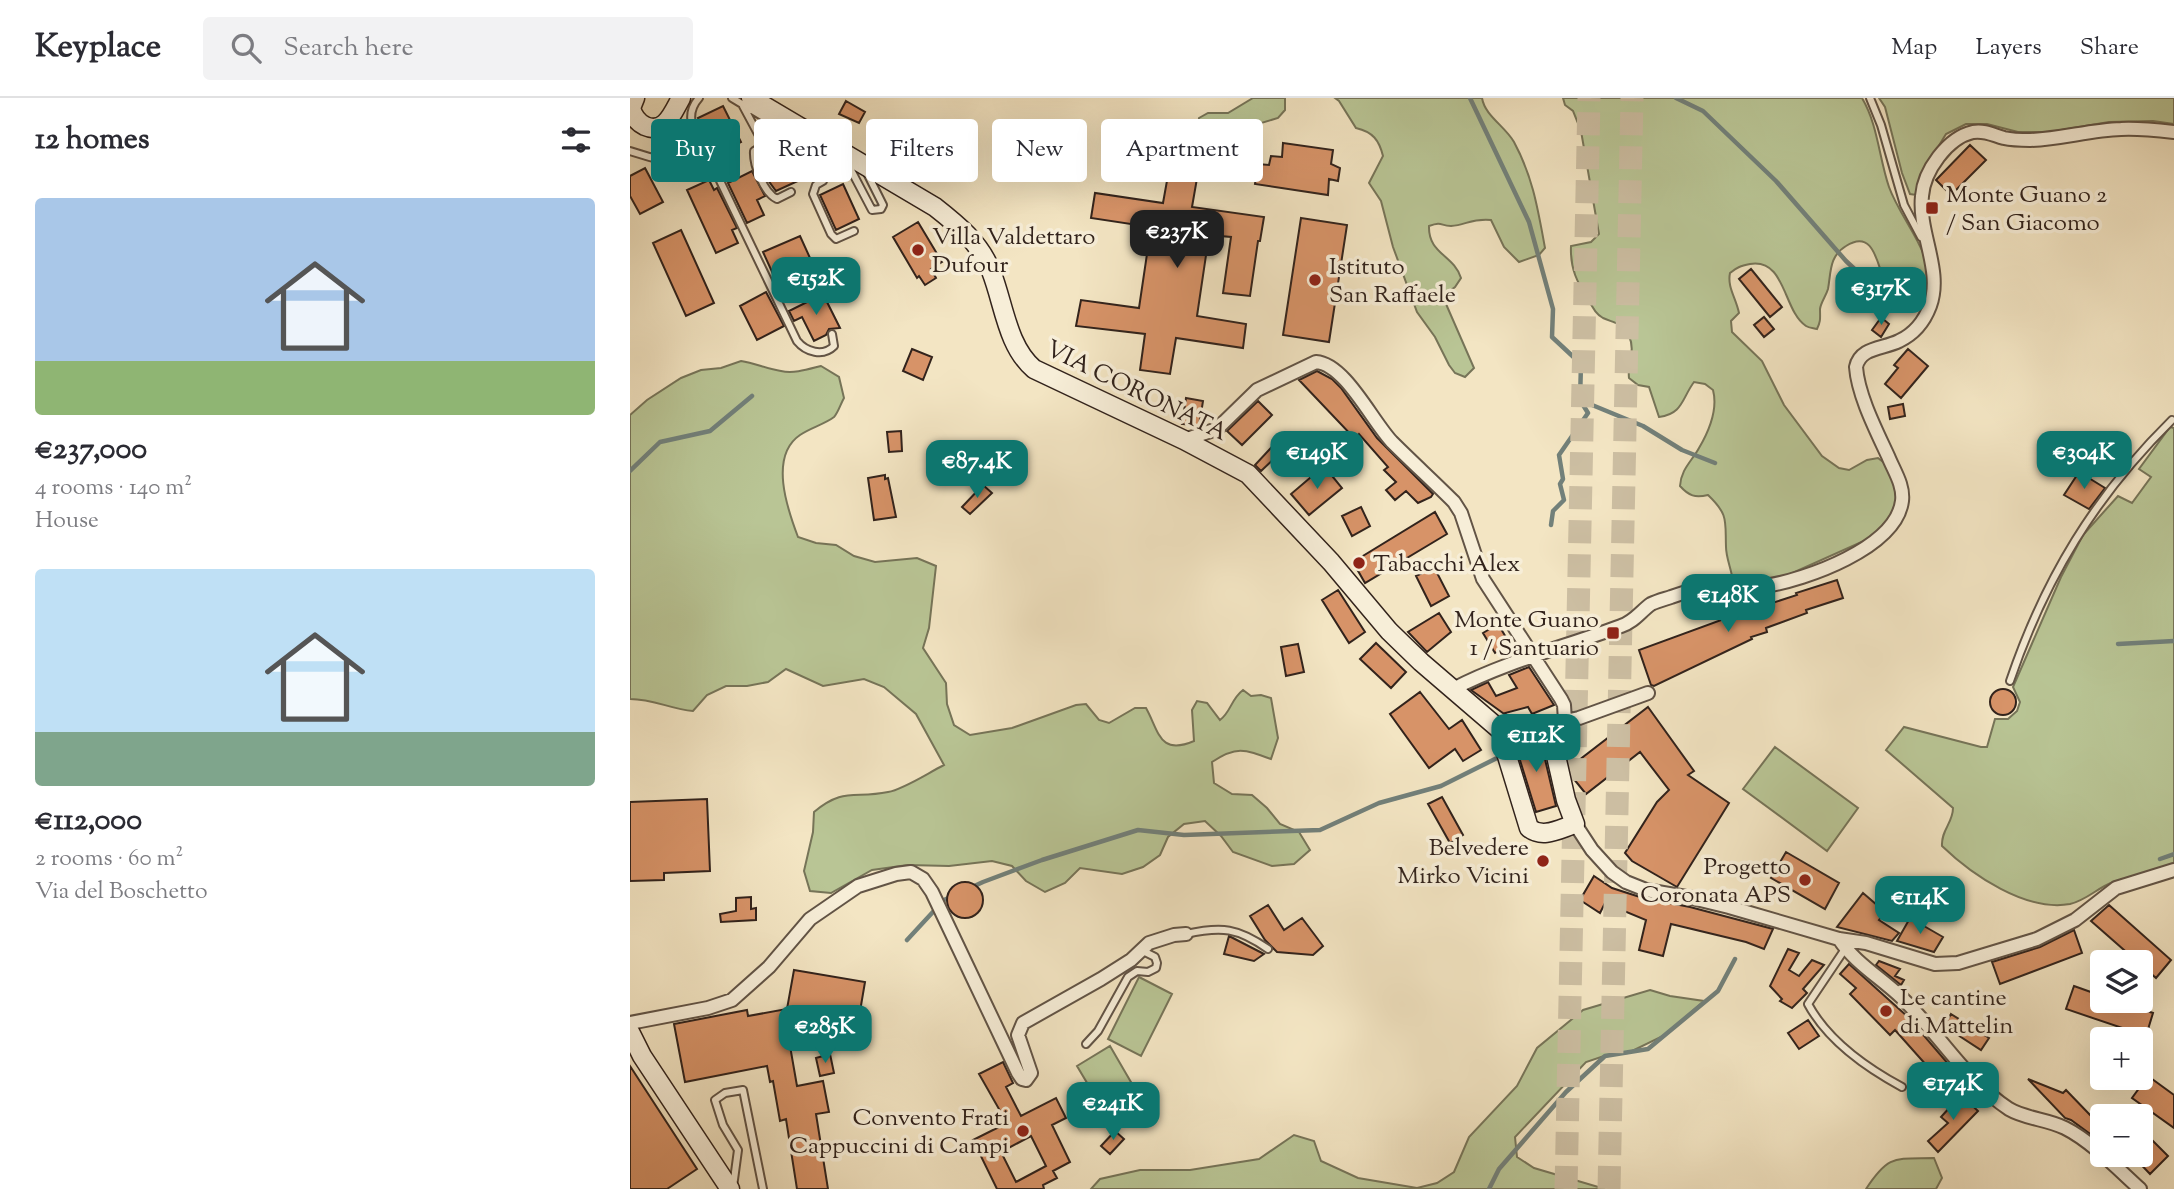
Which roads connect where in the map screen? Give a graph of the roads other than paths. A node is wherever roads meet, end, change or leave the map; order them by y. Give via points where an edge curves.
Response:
1 (635, 98) edge
2 (681, 98) edge
3 (699, 98) edge
4 (732, 98) edge
5 (1870, 98) edge
6 (746, 101) edge
7 (690, 119) edge
8 (771, 119) edge
9 (2174, 132) edge
10 (630, 152) edge
11 (651, 157) edge
12 (863, 165) junction
13 (852, 172) edge
14 (721, 182) edge
15 (820, 182) edge
16 (791, 192) dead end
17 (854, 231) dead end
18 (1928, 250) junction
19 (832, 334) dead end
20 (2172, 420) dead end
21 (1184, 440) junction
22 (1532, 655) junction
23 (2010, 681) dead end
24 (1453, 689) junction
25 (1648, 693) dead end
26 (1557, 723) junction
27 (1506, 735) junction
28 (1575, 824) junction
29 (2174, 870) edge
30 (1186, 934) joint
31 (1842, 944) junction
32 (1268, 949) dead end
33 (1141, 950) junction
34 (630, 1023) edge
35 (630, 1032) edge
36 (1086, 1044) dead end
37 (1902, 1087) dead end
38 (712, 1162) junction
39 (716, 1189) edge
40 (731, 1189) edge
41 (763, 1189) edge
42 (2140, 1189) edge

1 - 2 street via 631,108 636,119 656,128 664,126
3 - 7 lane
4 - 6 lane, VIA CORONATA
5 - 18 lane via 1904,205
6 - 8 lane, VIA CORONATA
6 - 12 street, VIA CORONATA
6 - 16 lane via 764,145 754,151 753,159 770,196 777,199
9 - 18 street via 2121,129 2028,140 1983,131 1961,137 1936,161 1925,183 1922,204
10 - 11 lane
12 - 13 lane, VIA CORONATA via 883,205 878,211 872,210
12 - 21 street, VIA CORONATA via 935,207 972,240 990,269 1017,349 1034,369
14 - 19 lane via 797,341 820,352 834,346
15 - 17 lane via 813,194 831,234 836,239
18 - 22 street via 1935,282 1924,318 1909,335 1861,355 1856,367 1870,415 1902,488 1902,503 1890,528 1859,551 1793,580 1763,586 1713,586 1681,594 1651,604 1625,625
20 - 23 lane via 2085,521 2056,571
21 - 22 street via 1217,429 1257,390 1316,362 1326,363 1391,440 1454,502 1483,579
21 - 24 street, VIA CORONATA via 1248,474 1389,631
22 - 24 street
22 - 26 street via 1564,705
24 - 27 street, VIA CORONATA
25 - 26 street
26 - 27 street
26 - 28 street via 1566,800
27 - 28 street via 1503,743 1529,828 1543,834
28 - 31 street via 1592,850 1626,883 1748,912
29 - 31 street via 2116,888 2076,920 2037,939 1958,963 1935,964 1866,943
30 - 32 lane via 1223,928 1251,937
30 - 33 street via 1174,934
31 - 37 lane via 1808,1004 1859,1061
31 - 42 street via 1901,997 1997,1101 2065,1128
33 - 34 street via 1101,979 1023,1023 1018,1035 1031,1073 1026,1080 1018,1073 932,892 912,872 858,886 810,919 769,967 732,1000
33 - 36 lane via 1155,957 1156,968 1128,977
35 - 38 street
38 - 39 street
38 - 40 street
40 - 41 lane via 738,1150 715,1100 743,1090

